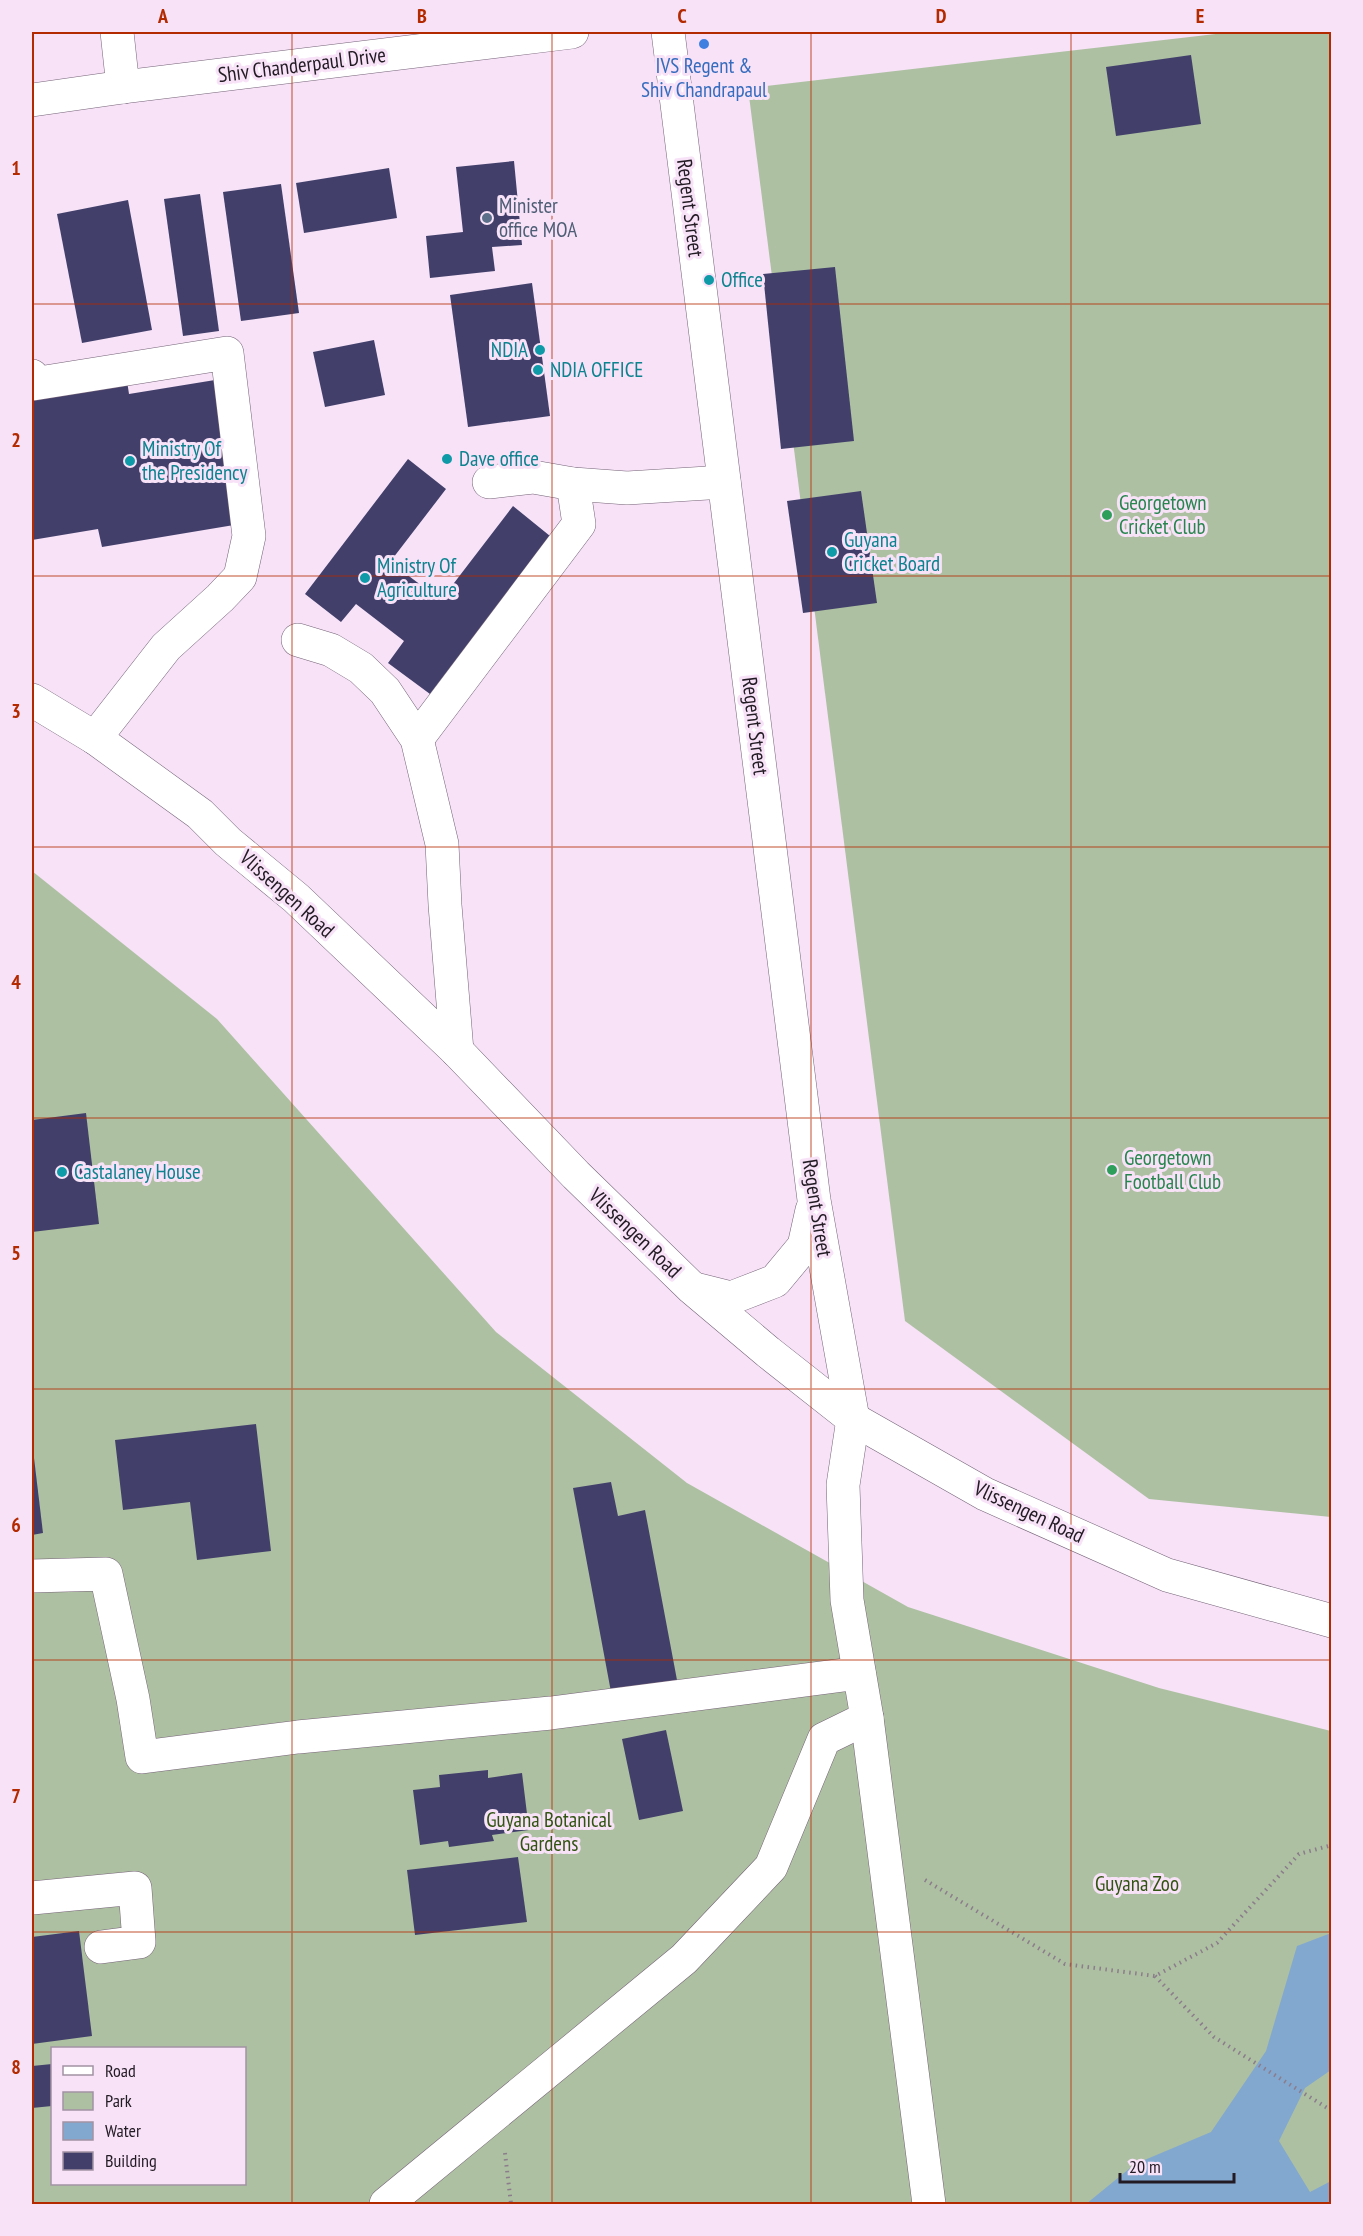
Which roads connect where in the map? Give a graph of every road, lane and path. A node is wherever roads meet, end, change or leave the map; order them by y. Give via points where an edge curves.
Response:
1 (117, 32) edge
2 (572, 32) edge
3 (668, 32) edge
4 (123, 87) junction
5 (32, 100) edge
6 (32, 376) edge
7 (489, 482) dead end
8 (724, 482) junction
9 (573, 484) junction
10 (298, 640) dead end
11 (32, 700) edge
12 (95, 738) junction
13 (417, 740) junction
14 (457, 1051) junction
15 (814, 1200) junction
16 (692, 1288) junction
17 (853, 1419) junction
18 (32, 1576) edge
19 (1332, 1621) edge
20 (859, 1673) junction
21 (867, 1718) junction
22 (1332, 1845) edge
23 (885, 1857) junction
24 (32, 1898) edge
25 (101, 1947) dead end
26 (1155, 1976) junction
27 (1332, 2110) edge
28 (500, 2111) junction
29 (386, 2205) edge
30 (511, 2205) edge
31 (929, 2205) edge

1 - 4 main road
2 - 4 main road, Shiv Chanderpaul Drive
3 - 8 main road, Regent Street
4 - 5 main road, Shiv Chanderpaul Drive
6 - 12 main road via 33,384 227,353 249,536 240,577 166,647
7 - 9 main road via 533,477
8 - 9 main road via 627,488
8 - 15 main road, Regent Street
9 - 13 main road via 579,524
10 - 13 main road via 331,650 361,668 385,691
11 - 12 main road, Vlissengen Road
12 - 14 main road, Vlissengen Road via 200,813
13 - 14 main road via 442,844
14 - 16 main road, Vlissengen Road
15 - 16 main road via 804,1246 775,1281 731,1298
15 - 17 main road, Regent Street
16 - 17 main road, Vlissengen Road
17 - 19 main road, Vlissengen Road via 985,1494 1167,1575
17 - 20 main road, Regent Street via 843,1485 847,1600
18 - 20 main road via 106,1574 142,1756 551,1713
20 - 21 main road, Regent Street
21 - 23 main road, Regent Street
21 - 28 main road via 824,1739 771,1867 763,1876 684,1959
22 - 26 path via 1299,1854 1217,1942
23 - 26 path via 1065,1964
23 - 31 main road, Regent Street
24 - 25 main road via 135,1888 140,1942
26 - 27 path via 1214,2037
28 - 29 main road
28 - 30 path

